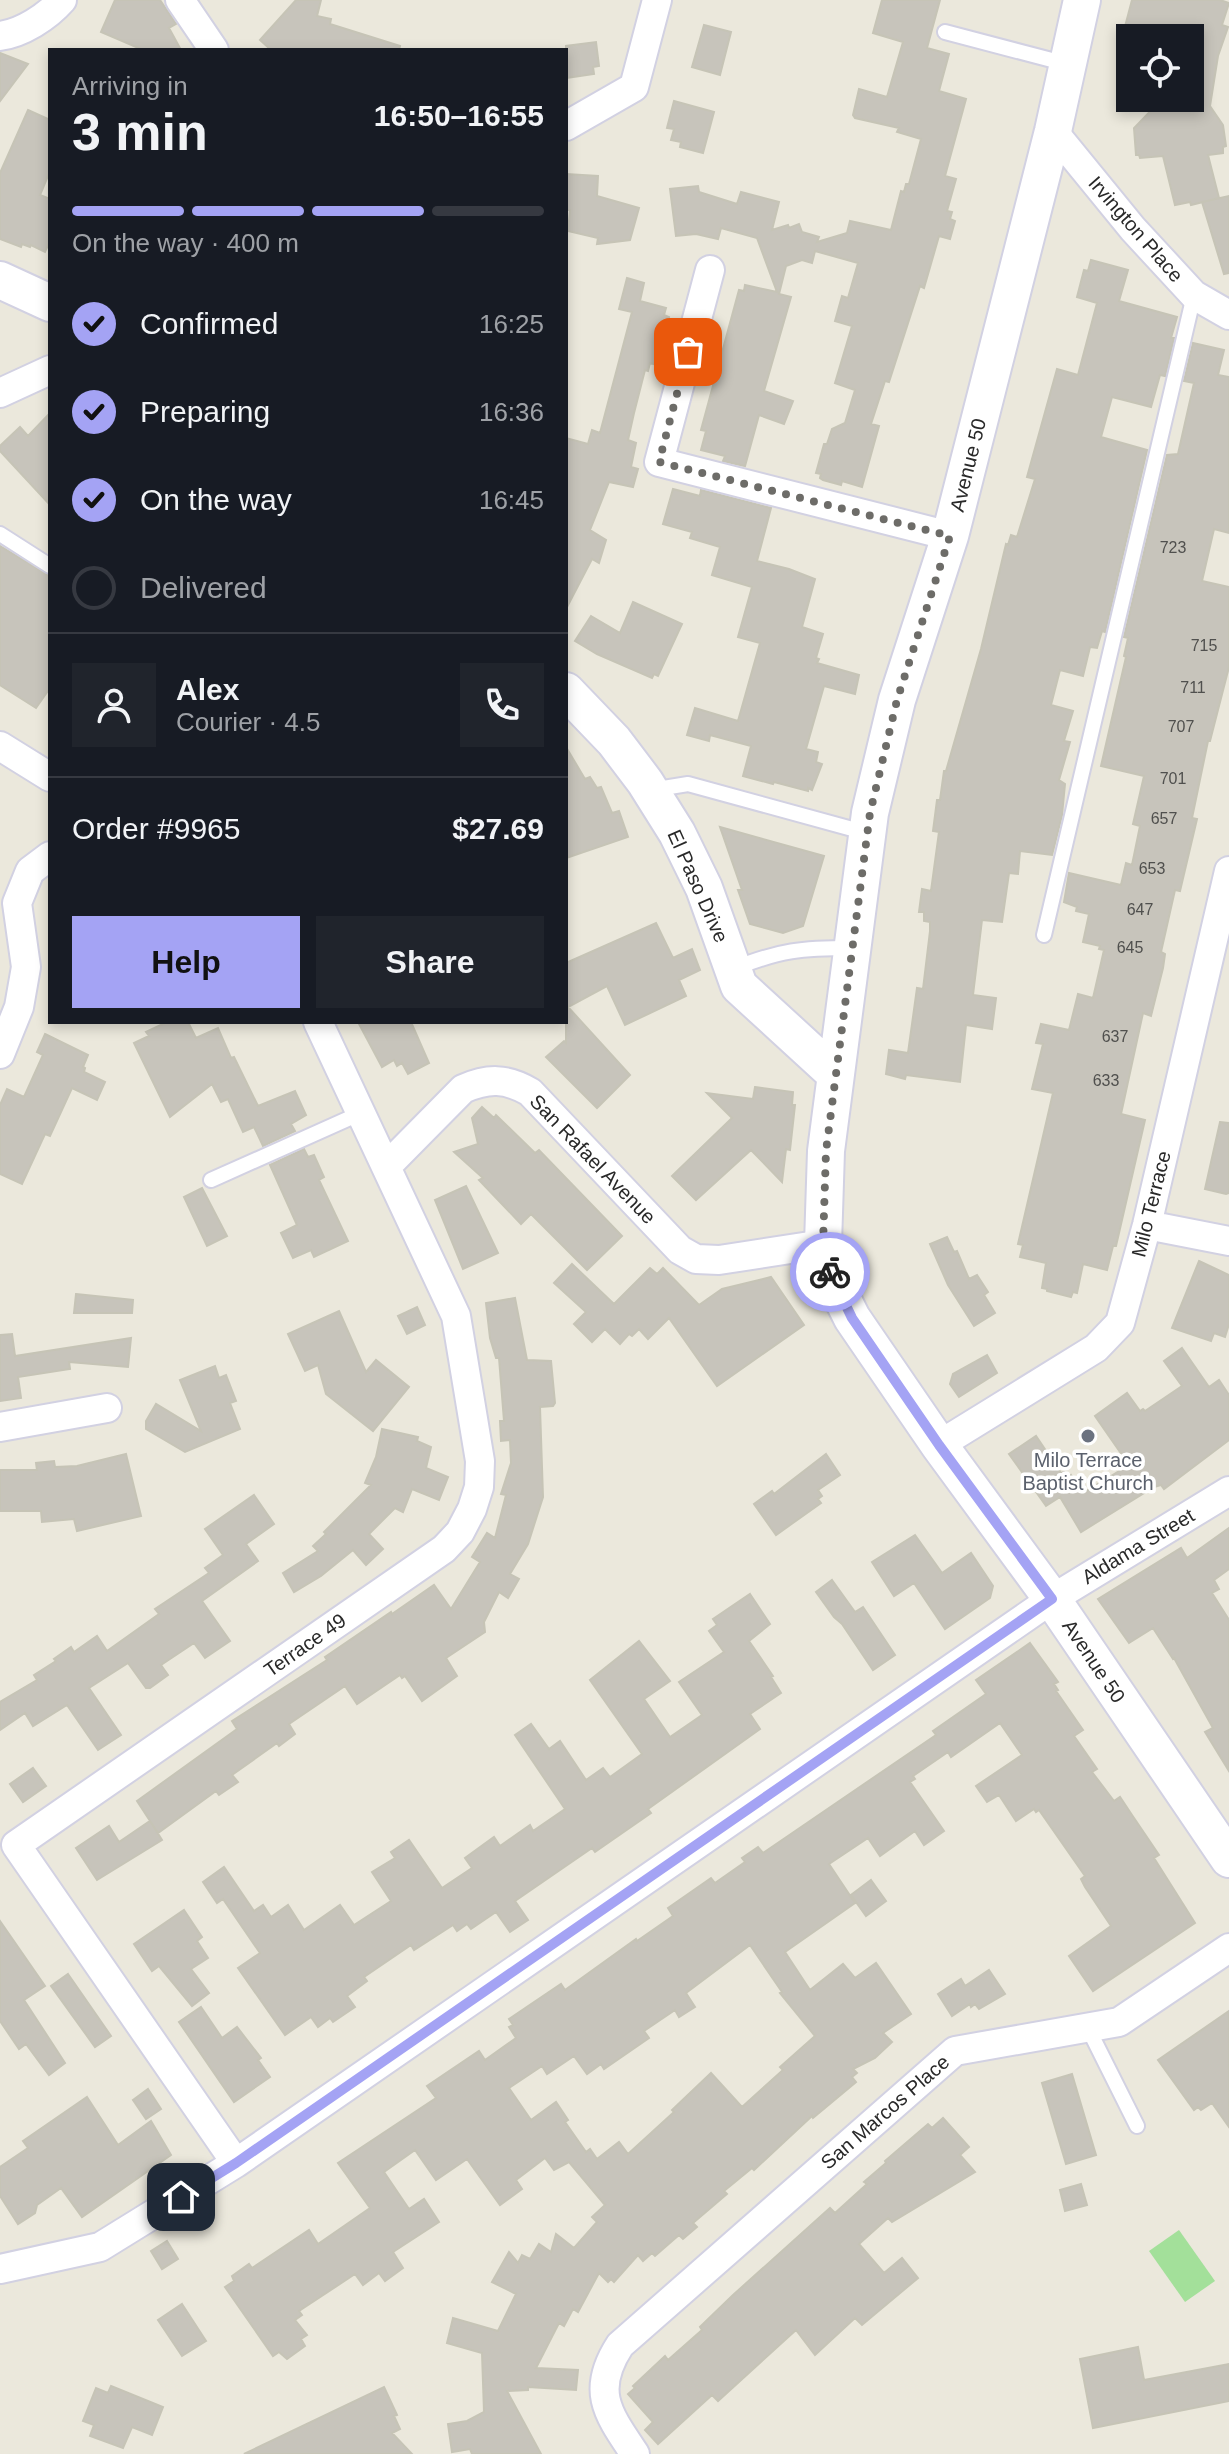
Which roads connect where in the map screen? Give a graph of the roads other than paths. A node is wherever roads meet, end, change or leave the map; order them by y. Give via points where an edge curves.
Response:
1 (62, 0) edge
2 (180, 0) edge
3 (657, 0) edge
4 (1082, 0) edge
5 (945, 32) dead end
6 (0, 36) edge
7 (213, 48) edge
8 (1067, 65) junction
9 (568, 125) edge
10 (1053, 131) junction
11 (710, 270) dead end
12 (0, 280) edge
13 (1194, 295) junction
14 (48, 302) edge
15 (1229, 315) edge
16 (48, 371) edge
17 (0, 393) edge
18 (0, 534) edge
19 (950, 536) junction
20 (48, 565) edge
21 (568, 693) edge
22 (0, 746) edge
23 (48, 776) edge
24 (650, 790) junction
25 (867, 833) junction
26 (48, 858) edge
27 (1229, 871) edge
28 (1044, 935) dead end
29 (852, 948) junction
30 (733, 969) junction
31 (319, 1024) edge
32 (0, 1054) edge
33 (835, 1074) junction
34 (361, 1113) junction
35 (386, 1167) junction
36 (211, 1180) dead end
37 (1147, 1225) junction
38 (1229, 1241) edge
39 (823, 1244) junction
40 (107, 1408) dead end
41 (0, 1427) edge
42 (939, 1445) junction
43 (1229, 1491) edge
44 (1052, 1599) junction
45 (1229, 1859) edge
46 (1229, 1948) edge
47 (1088, 2028) junction
48 (1137, 2126) dead end
49 (236, 2163) junction
50 (0, 2269) edge
51 (635, 2454) edge

1 - 6 street via 15,34
2 - 7 street
3 - 9 street via 634,87
4 - 8 street, Avenue 50
5 - 8 lane
8 - 10 street, Avenue 50
10 - 13 street, Irvington Place
10 - 19 street, Avenue 50
11 - 19 street via 659,462
12 - 14 street
13 - 15 street, Irvington Place
13 - 28 lane
16 - 17 street
18 - 20 lane
19 - 25 street, Avenue 50 via 897,700
21 - 24 street, El Paso Drive via 614,741
22 - 23 street
24 - 25 lane via 688,784
24 - 30 street, El Paso Drive via 704,888
25 - 29 street, Avenue 50
26 - 32 street via 30,871 17,903 26,967 19,1007
27 - 37 street, Milo Terrace
29 - 30 lane via 789,950
29 - 33 street, Avenue 50
30 - 33 street, El Paso Drive via 739,986
31 - 34 street, Terrace 49
33 - 39 street, Avenue 50
34 - 35 street, Terrace 49
34 - 36 lane
35 - 39 street, San Rafael Avenue via 463,1089 497,1079 530,1092 680,1250 696,1259
35 - 49 street, Terrace 49 via 456,1316 480,1461 479,1487 460,1532 444,1549 16,1845
37 - 38 street
37 - 42 street, Milo Terrace via 1120,1323 1096,1348
39 - 42 street, Avenue 50 via 832,1278 852,1318
40 - 41 street
42 - 44 street, Avenue 50
43 - 44 street, Aldama Street
44 - 45 street, Avenue 50
44 - 49 street, Aldama Street
46 - 47 street, San Marcos Place via 1119,2022
47 - 48 lane
47 - 51 street, San Marcos Place via 955,2051 625,2339 609,2361 604,2395 609,2415
49 - 50 street, Aldama Street via 100,2247

